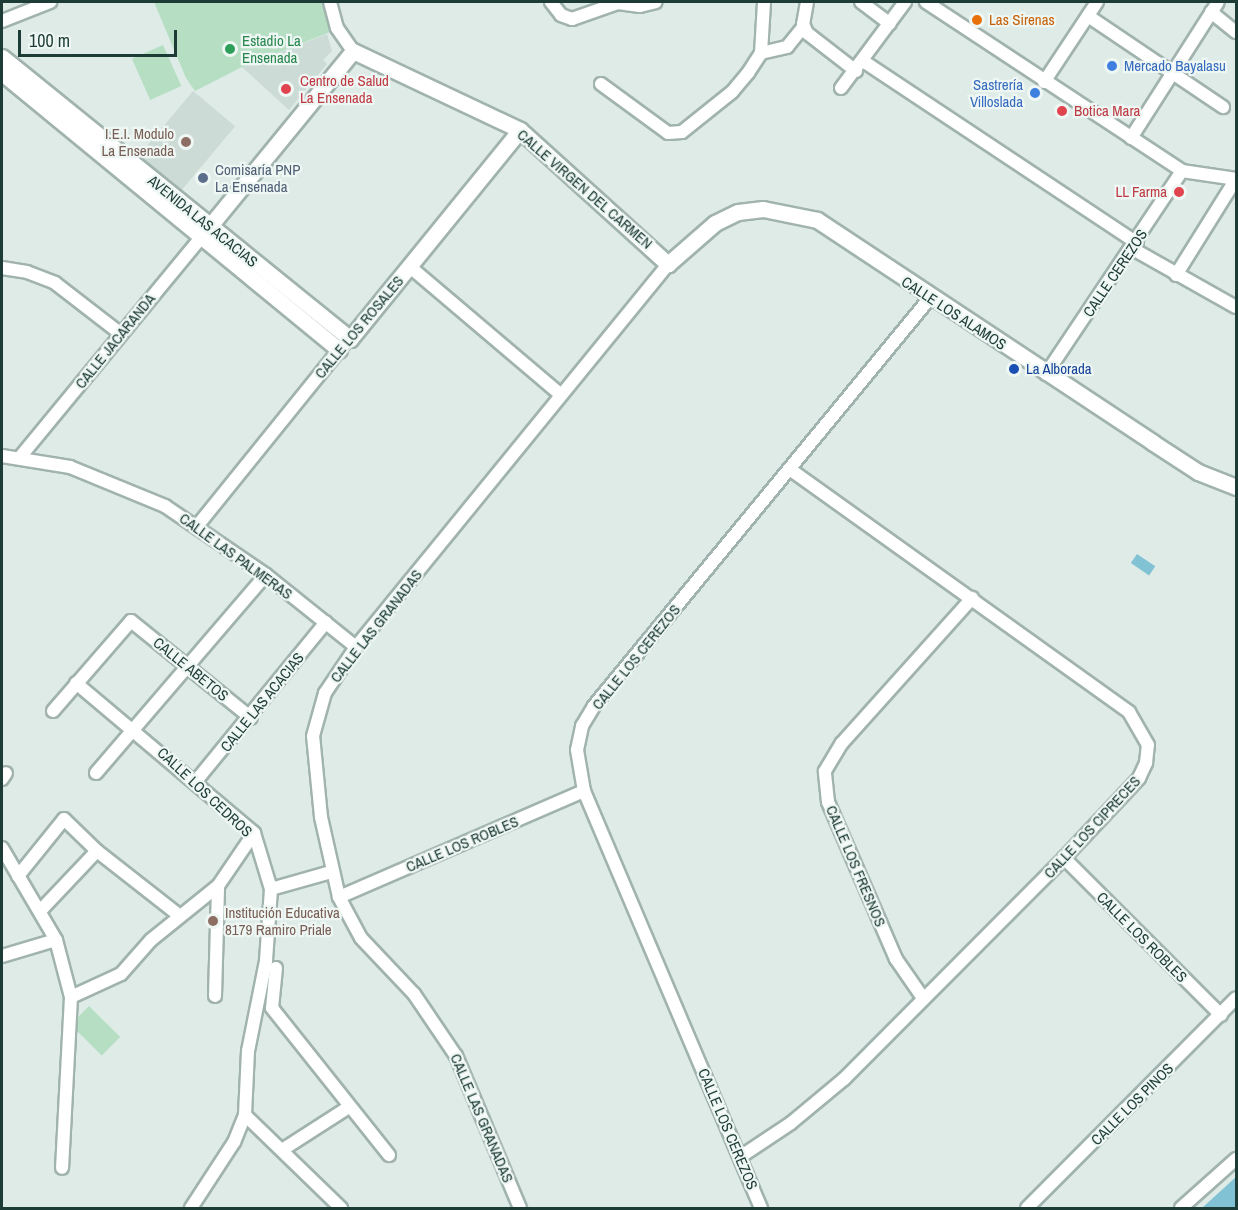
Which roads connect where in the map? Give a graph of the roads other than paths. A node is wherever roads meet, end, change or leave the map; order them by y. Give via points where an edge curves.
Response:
1 (50, 2) edge
2 (330, 2) edge
3 (551, 2) edge
4 (656, 2) edge
5 (764, 2) edge
6 (807, 2) edge
7 (861, 2) edge
8 (905, 2) edge
9 (926, 2) edge
10 (1097, 2) edge
11 (1215, 7) edge
12 (1088, 16) junction
13 (2, 21) edge
14 (890, 24) junction
15 (803, 27) junction
16 (1236, 32) edge
17 (353, 51) junction
18 (761, 53) junction
19 (2, 57) edge
20 (859, 66) junction
21 (2, 73) edge
22 (1173, 75) junction
23 (1044, 82) junction
24 (601, 84) dead end
25 (841, 88) dead end
26 (1223, 107) dead end
27 (520, 130) junction
28 (1131, 138) junction
29 (1236, 166) edge
30 (1182, 171) junction
31 (1234, 179) edge
32 (205, 232) junction
33 (1135, 246) junction
34 (668, 264) junction
35 (409, 266) junction
36 (2, 268) edge
37 (1176, 275) junction
38 (930, 298) junction
39 (1236, 307) edge
40 (121, 334) junction
41 (344, 345) junction
42 (1046, 374) junction
43 (561, 395) junction
44 (2, 456) edge
45 (21, 456) junction
46 (791, 470) junction
47 (1236, 488) edge
48 (198, 525) junction
49 (266, 575) junction
50 (972, 598) junction
51 (326, 622) junction
52 (357, 647) junction
53 (188, 666) junction
54 (76, 683) junction
55 (53, 711) dead end
56 (251, 718) junction
57 (134, 728) junction
58 (96, 773) dead end
59 (196, 781) junction
60 (584, 791) junction
61 (254, 833) junction
62 (2, 848) edge
63 (97, 851) junction
64 (1064, 858) junction
65 (331, 872) junction
66 (18, 876) junction
67 (218, 886) junction
68 (271, 889) junction
69 (339, 897) junction
70 (41, 910) junction
71 (180, 916) junction
72 (56, 940) junction
73 (2, 956) edge
74 (276, 968) dead end
75 (215, 996) dead end
76 (71, 997) junction
77 (923, 998) junction
78 (1236, 998) edge
79 (1221, 1015) junction
80 (349, 1107) junction
81 (244, 1115) junction
82 (282, 1150) junction
83 (389, 1155) dead end
84 (740, 1157) junction
85 (1236, 1159) edge
86 (62, 1168) dead end
87 (190, 1209) edge
88 (341, 1209) edge
89 (520, 1209) edge
90 (761, 1209) edge
91 (1027, 1209) edge
92 (1181, 1209) edge

1 - 13 street
2 - 17 street via 337,28
3 - 4 street via 561,15 572,19 618,3 640,6
5 - 18 street
6 - 15 street
7 - 14 street
8 - 14 street
9 - 23 street
10 - 12 street
11 - 16 street
11 - 22 street
12 - 22 street
12 - 23 street
14 - 20 street
15 - 18 street via 787,47
15 - 20 street via 818,44
17 - 27 street, CALLE VIRGEN DEL CARMEN
17 - 32 street
18 - 24 street via 732,92 676,134 641,117
19 - 32 street, AVENIDA LAS ACACIAS
20 - 25 street
20 - 33 street
21 - 32 street, AVENIDA LAS ACACIAS
22 - 26 street
22 - 28 street
23 - 28 street
27 - 34 street, CALLE VIRGEN DEL CARMEN
27 - 35 street, CALLE LOS ROSALES
28 - 30 street
29 - 31 street
30 - 31 street
30 - 33 street, CALLE CEREZOS
31 - 37 street
32 - 40 street, CALLE JACARANDA
32 - 41 street, AVENIDA LAS ACACIAS
33 - 37 street
33 - 42 street, CALLE CEREZOS
34 - 38 street, CALLE LOS ALAMOS via 715,224 738,212 791,212 817,220
34 - 43 street, CALLE LAS GRANADAS
35 - 41 street, CALLE LOS ROSALES
35 - 43 street
36 - 40 street via 27,272 62,287
37 - 39 street
38 - 42 street, CALLE LOS ALAMOS
38 - 46 street, CALLE LOS CEREZOS
40 - 45 street, CALLE JACARANDA
41 - 48 street, CALLE LOS ROSALES
42 - 47 street, CALLE LOS ALAMOS via 1198,472
43 - 52 street, CALLE LAS GRANADAS
44 - 45 street, CALLE LAS PALMERAS
45 - 48 street, CALLE LAS PALMERAS via 120,484
46 - 50 street, CALLE LOS CIPRECES
46 - 60 street, CALLE LOS CEREZOS via 594,706 582,726 577,750
48 - 49 street, CALLE LAS PALMERAS
49 - 51 street, CALLE LAS PALMERAS
49 - 53 street
50 - 64 street, CALLE LOS CIPRECES via 1129,712 1148,745 1146,764 1139,778
50 - 77 street, CALLE LOS FRESNOS via 842,743 825,771 823,786 896,959
51 - 52 street, CALLE LAS PALMERAS
51 - 56 street, CALLE LAS ACACIAS
52 - 65 street, CALLE LAS GRANADAS via 325,693 314,736 321,817
53 - 54 street, CALLE ABETOS via 131,621
53 - 56 street, CALLE ABETOS
53 - 57 street
54 - 55 street
54 - 57 street, CALLE LOS CEDROS
56 - 59 street, CALLE LAS ACACIAS
57 - 58 street
57 - 59 street, CALLE LOS CEDROS
59 - 61 street, CALLE LOS CEDROS
60 - 69 street, CALLE LOS ROBLES
60 - 84 street, CALLE LOS CEREZOS
61 - 67 street
61 - 68 street, CALLE LOS CEDROS
62 - 66 street
63 - 66 street via 64,819
63 - 70 street
63 - 71 street
64 - 77 street, CALLE LOS CIPRECES
64 - 79 street, CALLE LOS ROBLES
65 - 68 street
65 - 69 street, CALLE LAS GRANADAS
66 - 70 street
67 - 71 street
67 - 75 street
68 - 81 street, CALLE LOS CEDROS via 266,961 248,1051
69 - 89 street, CALLE LAS GRANADAS via 361,938 414,994 456,1056
70 - 72 street
71 - 76 street via 150,940 121,974
72 - 73 street
72 - 76 street
74 - 80 street via 272,1008
76 - 86 street
77 - 84 street, CALLE LOS CIPRECES via 836,1086
78 - 79 street, CALLE LOS PINOS
79 - 91 street, CALLE LOS PINOS
80 - 82 street
80 - 83 street
81 - 82 street
81 - 87 street, CALLE LOS CEDROS via 234,1142
82 - 88 street
84 - 90 street, CALLE LOS CEREZOS
85 - 92 street

